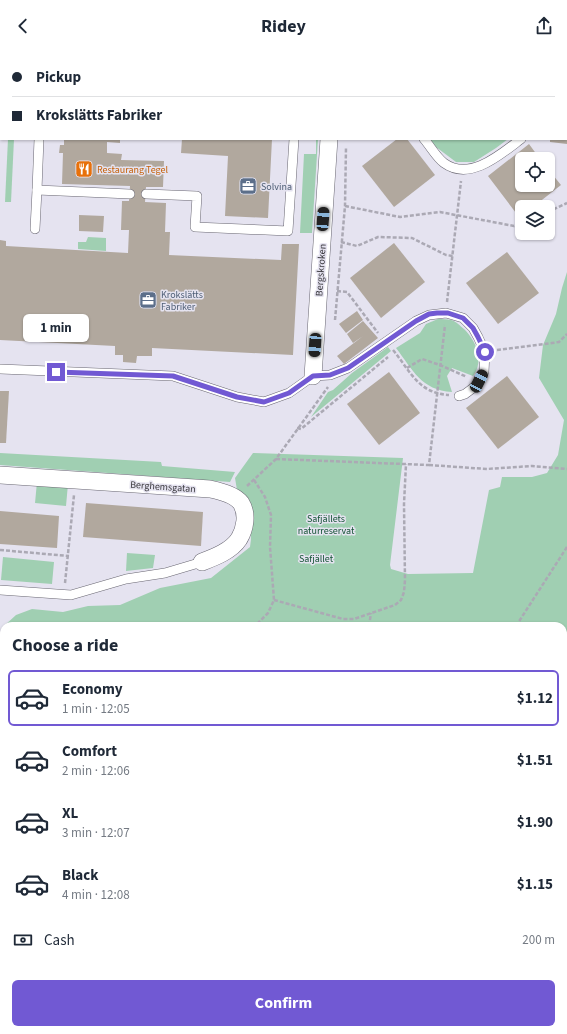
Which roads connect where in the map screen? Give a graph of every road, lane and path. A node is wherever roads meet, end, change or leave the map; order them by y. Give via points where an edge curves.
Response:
1 (39, 140) edge
2 (294, 140) edge
3 (329, 140) edge
4 (425, 140) edge
5 (520, 140) edge
6 (346, 146) dead end
7 (462, 169) junction
8 (37, 190) junction
9 (130, 194) dead end
10 (146, 194) dead end
11 (567, 203) edge
12 (344, 206) junction
13 (555, 209) edge
14 (458, 214) junction
15 (515, 226) edge
16 (35, 230) dead end
17 (341, 242) junction
18 (453, 256) junction
19 (337, 291) junction
20 (446, 313) junction
21 (334, 323) dead end
22 (374, 327) dead end
23 (567, 334) edge
24 (386, 342) junction
25 (394, 352) junction
26 (485, 352) junction
27 (440, 365) junction
28 (408, 368) junction
29 (0, 369) edge
30 (330, 375) junction
31 (313, 376) junction
32 (479, 381) junction
33 (437, 394) junction
34 (441, 395) dead end
35 (459, 396) dead end
36 (298, 428) junction
37 (276, 459) junction
38 (406, 464) junction
39 (429, 465) junction
40 (567, 469) edge
41 (0, 475) edge
42 (75, 480) junction
43 (567, 547) edge
44 (0, 550) edge
45 (68, 556) junction
46 (202, 562) joint
47 (0, 590) edge
48 (64, 594) junction
49 (274, 600) junction
50 (371, 613) junction
51 (259, 622) edge
52 (370, 622) edge
53 (519, 622) edge

1 - 8 lane
2 - 10 lane via 288,231 195,227 197,196
3 - 31 street, Bergskroken
4 - 7 lane via 445,163
5 - 7 lane via 482,165
6 - 12 path
7 - 14 path
8 - 9 lane
8 - 16 lane
11 - 13 path
12 - 14 path via 400,217 430,212
12 - 17 path
14 - 15 path
14 - 18 path
17 - 18 path via 357,246 378,237 412,238
17 - 19 path
18 - 20 path
19 - 21 path
19 - 22 path via 347,292
20 - 24 lane via 429,314
20 - 26 lane via 463,318 473,328
20 - 27 path
23 - 26 path via 559,342
24 - 25 path
24 - 30 lane via 348,368
25 - 28 path
25 - 36 path via 301,429
26 - 32 lane via 484,372
27 - 28 path via 422,359
27 - 32 path
27 - 33 path
28 - 33 path via 419,385
29 - 31 lane via 173,376 237,397 264,402 289,393
30 - 31 lane
30 - 36 path via 328,388
32 - 35 lane via 472,390
33 - 34 path
33 - 39 path
36 - 37 path
37 - 38 path
37 - 49 path via 254,480 265,497 271,515 270,547
38 - 39 path
38 - 50 path via 404,592 401,600 395,605
39 - 40 path via 487,469 532,466
41 - 42 street, Berghemsgatan
42 - 45 path
42 - 46 street, Berghemsgatan via 210,489 234,498 241,503 245,515 239,540 226,551
43 - 53 path
44 - 45 path
45 - 48 path
46 - 48 lane via 165,573 126,579 71,595
47 - 48 lane
49 - 50 path via 343,619 354,619
49 - 51 path via 268,613
50 - 52 path

